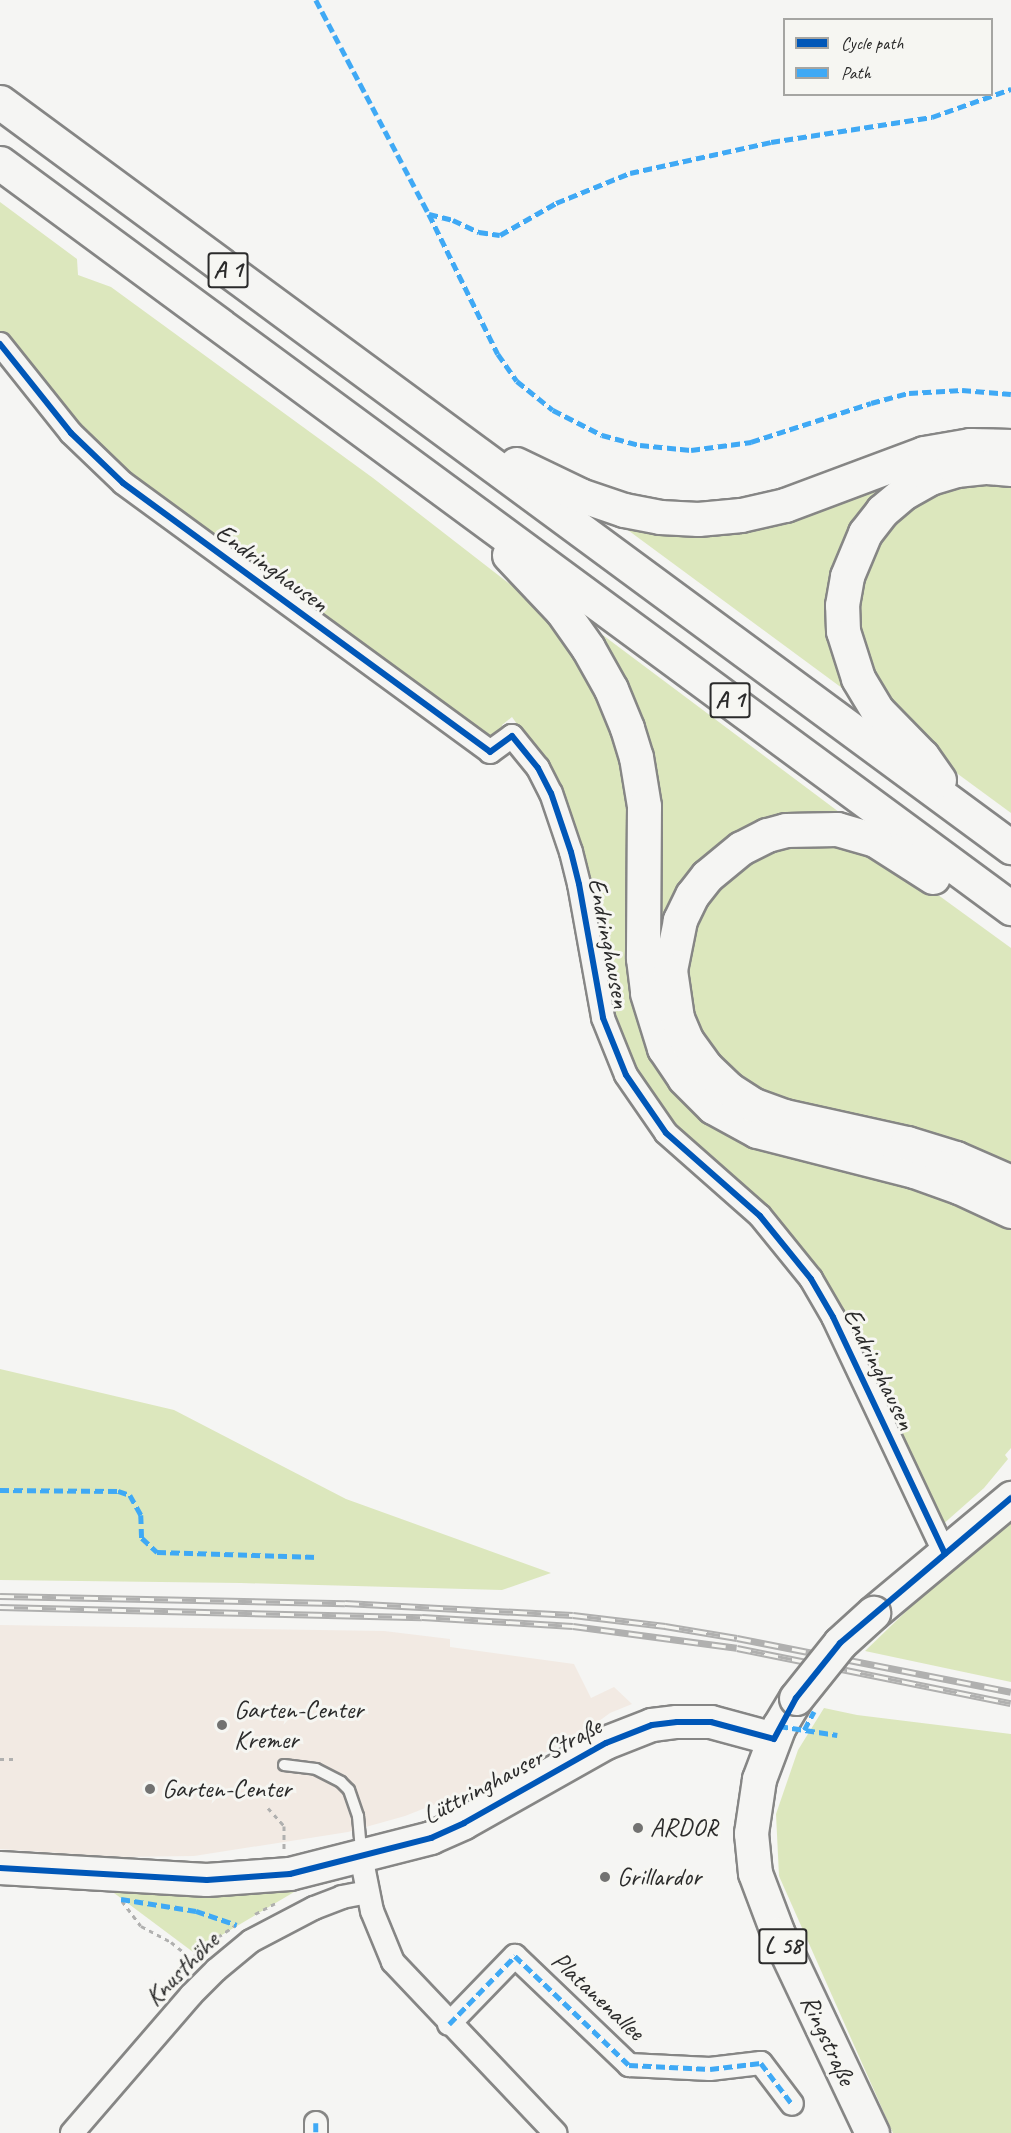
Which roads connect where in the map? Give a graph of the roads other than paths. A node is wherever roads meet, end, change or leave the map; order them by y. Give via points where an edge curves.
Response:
1 (0, 102) edge
2 (0, 163) edge
3 (0, 344) edge
4 (457, 438) junction
5 (1011, 446) edge
6 (1011, 469) edge
7 (450, 493) junction
8 (961, 811) junction
9 (1011, 847) edge
10 (1011, 910) edge
11 (1011, 1182) edge
12 (1011, 1211) edge
13 (1011, 1498) edge
14 (945, 1554) junction
15 (774, 1739) junction
16 (284, 1765) dead end
17 (362, 1856) junction
18 (0, 1868) edge
19 (367, 1892) junction
20 (449, 2024) junction
21 (792, 2104) dead end
22 (72, 2133) edge
23 (555, 2133) edge
24 (872, 2133) edge

1 - 4 main road, A 1
2 - 7 main road, A 1
3 - 14 street, Endringhausen via 71,433 123,483 481,746 490,752 512,736 538,768 571,852 603,1017 626,1075 666,1133 760,1216 811,1280 833,1317
4 - 5 main road via 603,503 649,515 698,519 785,505 924,453 970,445
4 - 8 main road, A 1
6 - 8 main road via 956,470 905,492 882,511 865,533 850,564 843,592 845,643 864,690 877,710 922,756
7 - 10 main road, A 1
7 - 12 main road via 561,611 595,659 617,703 636,757 644,807 643,958 648,993 661,1042 684,1078 713,1107 757,1131 914,1171
8 - 9 main road, A 1
10 - 11 main road via 963,898 910,860 866,836 837,829 793,829 748,844 707,876 680,920 670,970 677,1018 687,1041 712,1075 747,1101 785,1116 923,1148
13 - 14 main road, L 58
14 - 15 main road, L 58, bridge via 840,1643 796,1698
15 - 17 street, Lüttringhauser Straße via 711,1722 652,1725 606,1743 443,1833
15 - 24 main road, Ringstraße / L 58 via 754,1801 751,1833 755,1873 778,1934
16 - 17 lane via 316,1769 349,1790 358,1816
17 - 18 street, Lüttringhauser Straße via 290,1874 207,1880
17 - 19 street
19 - 20 street via 393,1962
19 - 22 street, Knusthöhe via 314,1908 251,1941 191,1995
20 - 21 street, Platanenallee via 515,1956 629,2065 710,2069 761,2063
20 - 23 street

